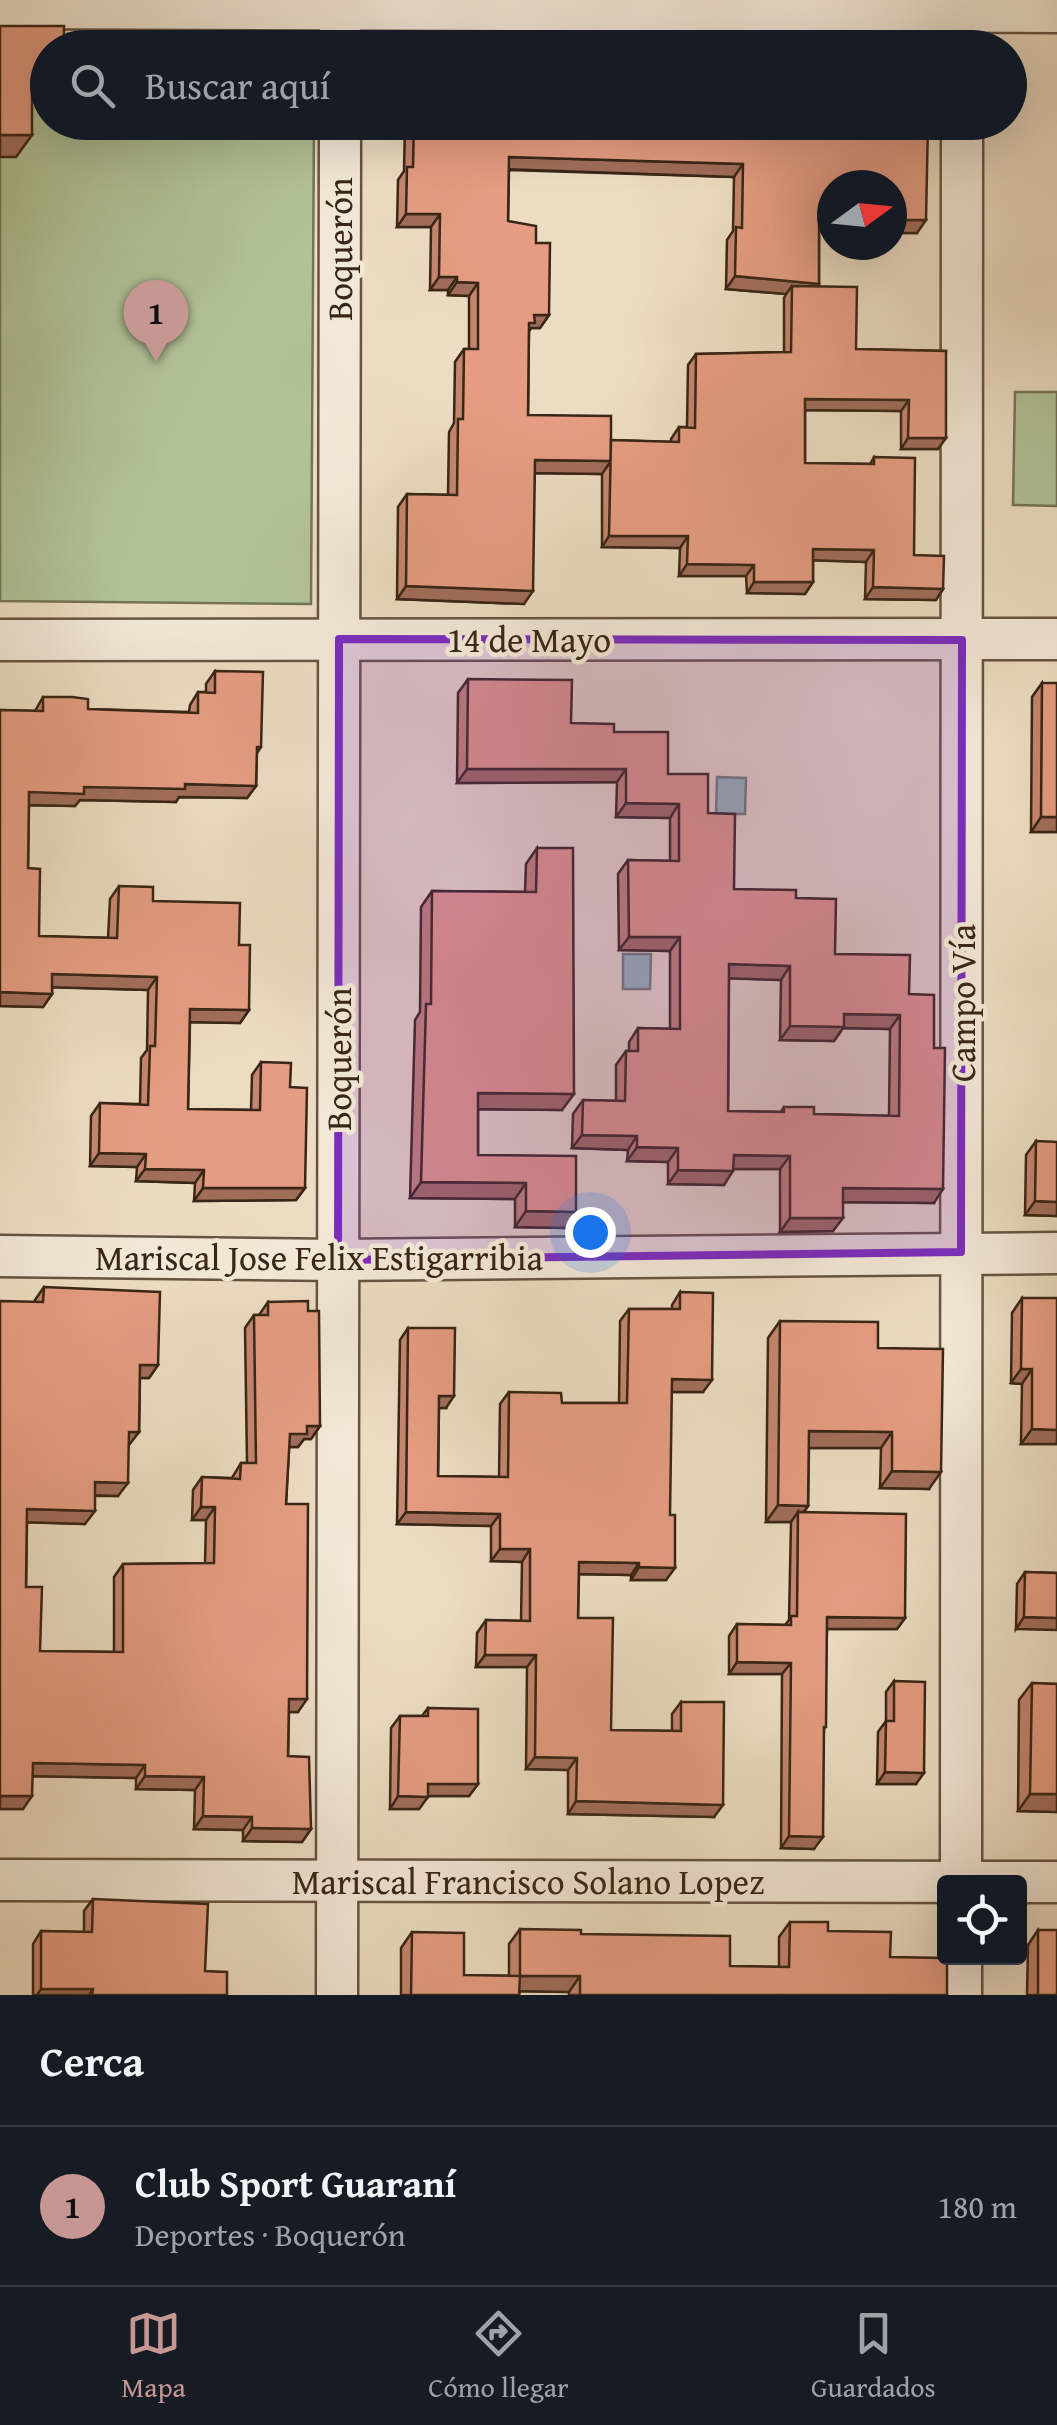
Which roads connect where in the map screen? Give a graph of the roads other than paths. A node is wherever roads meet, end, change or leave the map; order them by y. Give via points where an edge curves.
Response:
1 (340, 4) edge
2 (0, 8) edge
3 (1057, 12) edge
4 (962, 19) edge
5 (340, 30) edge
6 (340, 140) edge
7 (962, 140) edge
8 (339, 639) junction
9 (1057, 639) edge
10 (0, 640) edge
11 (962, 640) junction
12 (962, 1252) junction
13 (1057, 1253) edge
14 (0, 1256) edge
15 (338, 1260) junction
16 (961, 1875) edge
17 (0, 1880) edge
18 (337, 1881) junction
19 (937, 1882) edge
20 (1027, 1882) edge
21 (1057, 1882) edge
22 (961, 1965) edge
23 (336, 1995) edge
24 (961, 1995) edge

1 - 2 street
1 - 4 street
1 - 5 street
3 - 4 street
6 - 8 street, Boquerón
7 - 11 street, Campo Vía
8 - 10 street, 14 de Mayo
8 - 11 street, 14 de Mayo
8 - 15 street, Boquerón
9 - 11 street, 14 de Mayo
11 - 12 street, Campo Vía
12 - 13 street, Mariscal Jose Felix Estigarribia
12 - 15 street, Mariscal Jose Felix Estigarribia
12 - 16 street, Campo Vía
14 - 15 street, Mariscal Jose Felix Estigarribia
15 - 18 street, Boquerón
17 - 18 street, Mariscal Francisco Solano Lopez
18 - 19 street, Mariscal Francisco Solano Lopez
18 - 23 street, Boquerón
20 - 21 street, Mariscal Francisco Solano Lopez
22 - 24 street

